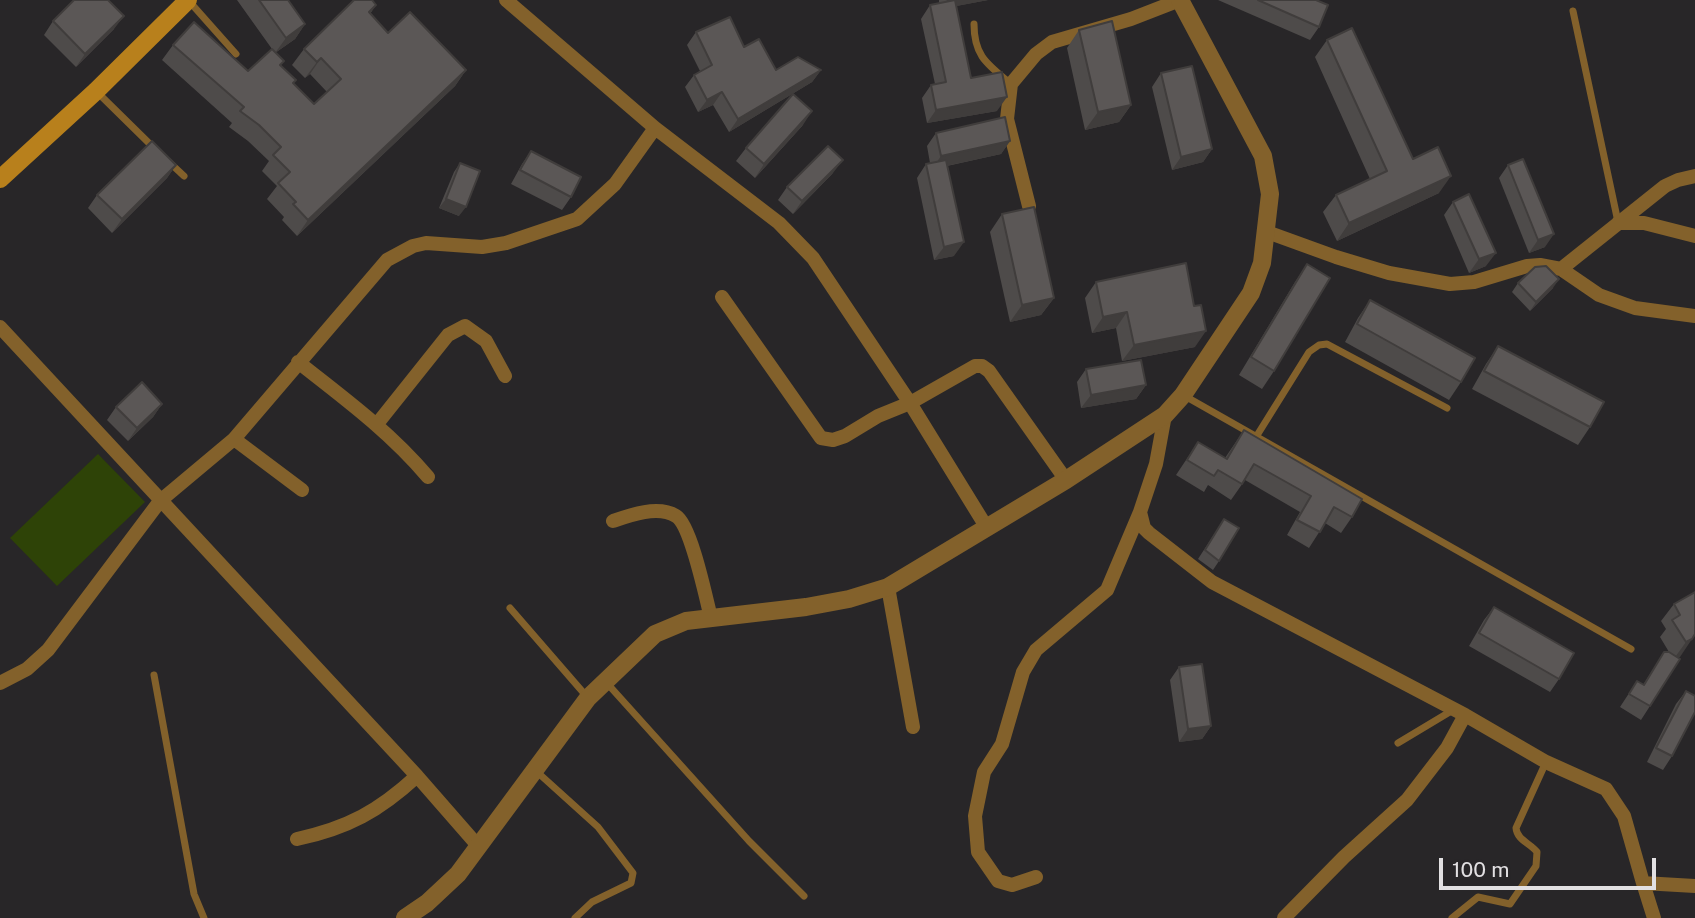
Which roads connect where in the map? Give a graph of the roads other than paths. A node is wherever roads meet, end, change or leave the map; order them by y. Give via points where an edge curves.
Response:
1 (188, 0) edge
2 (506, 0) edge
3 (1180, 0) edge
4 (1573, 11) dead end
5 (974, 24) dead end
6 (236, 54) dead end
7 (1011, 84) junction
8 (96, 91) junction
9 (655, 128) junction
10 (184, 176) dead end
11 (1695, 176) edge
12 (0, 179) edge
13 (1029, 206) edge
14 (1618, 223) junction
15 (1267, 232) junction
16 (1695, 236) edge
17 (1561, 269) junction
18 (722, 297) dead end
19 (1695, 316) edge
20 (0, 327) edge
21 (298, 362) junction
22 (505, 376) dead end
23 (1183, 395) junction
24 (910, 403) junction
25 (1447, 408) dead end
26 (1165, 415) junction
27 (377, 424) junction
28 (1256, 437) junction
29 (234, 439) junction
30 (428, 477) dead end
31 (1066, 480) junction
32 (302, 490) dead end
33 (160, 502) junction
34 (1140, 512) junction
35 (613, 522) dead end
36 (987, 528) junction
37 (888, 587) junction
38 (510, 608) dead end
39 (711, 618) junction
40 (1631, 649) dead end
41 (154, 674) dead end
42 (605, 680) junction
43 (0, 683) edge
44 (588, 698) junction
45 (1459, 713) junction
46 (913, 727) dead end
47 (1398, 743) dead end
48 (1546, 762) junction
49 (536, 771) junction
50 (417, 776) junction
51 (297, 839) dead end
52 (479, 847) junction
53 (1036, 877) dead end
54 (1643, 883) junction
55 (1695, 886) edge
56 (804, 896) dead end
57 (204, 918) edge
58 (405, 918) edge
59 (576, 918) edge
60 (1284, 918) edge
61 (1452, 918) edge
62 (1654, 918) edge

1 - 6 lane
1 - 8 main road
2 - 9 street
3 - 7 street via 1052,42
3 - 15 street via 1263,156 1270,194
4 - 14 lane
5 - 7 lane via 974,44
7 - 13 street via 1007,119
8 - 10 lane
8 - 12 main road
9 - 21 street via 615,184 577,219 506,243 463,247 426,243 397,253
9 - 24 street via 779,223 813,258
11 - 14 street via 1665,186
14 - 16 street via 1644,223
14 - 17 street
15 - 17 street via 1389,273 1450,284 1474,282 1527,266
15 - 23 street via 1251,293
17 - 19 street via 1599,295 1635,309
18 - 24 street via 821,438 845,436
20 - 33 street
21 - 27 street
21 - 29 street
22 - 27 street via 486,341 465,326 448,335
23 - 26 street
23 - 28 lane
24 - 31 street via 982,366
24 - 36 street
25 - 28 lane via 1327,344 1319,345 1309,352
26 - 31 street
26 - 34 street via 1156,464
27 - 30 street
28 - 40 lane
29 - 32 street
29 - 33 street
31 - 36 street
33 - 43 street via 48,650
33 - 50 street
34 - 45 street via 1149,533 1212,582
34 - 53 street via 1107,590 1029,660 1002,744 984,772 975,816 978,852 998,881 1012,885
35 - 39 street via 642,511 674,514 681,520 693,547
36 - 37 street
37 - 39 street via 806,607
37 - 46 street
38 - 44 lane
39 - 42 street via 685,621 655,634
41 - 57 lane via 194,894
42 - 44 street
42 - 56 lane
44 - 49 street
45 - 47 lane
45 - 48 street
45 - 60 street via 1447,748 1407,800
48 - 54 street via 1606,789 1624,816
48 - 61 lane via 1516,828 1537,852 1536,866 1510,904 1478,897
49 - 52 street
49 - 59 lane via 598,827 633,873 631,883 592,902
50 - 51 street via 365,817
50 - 52 street
52 - 58 street via 428,903
54 - 55 street
54 - 62 street

